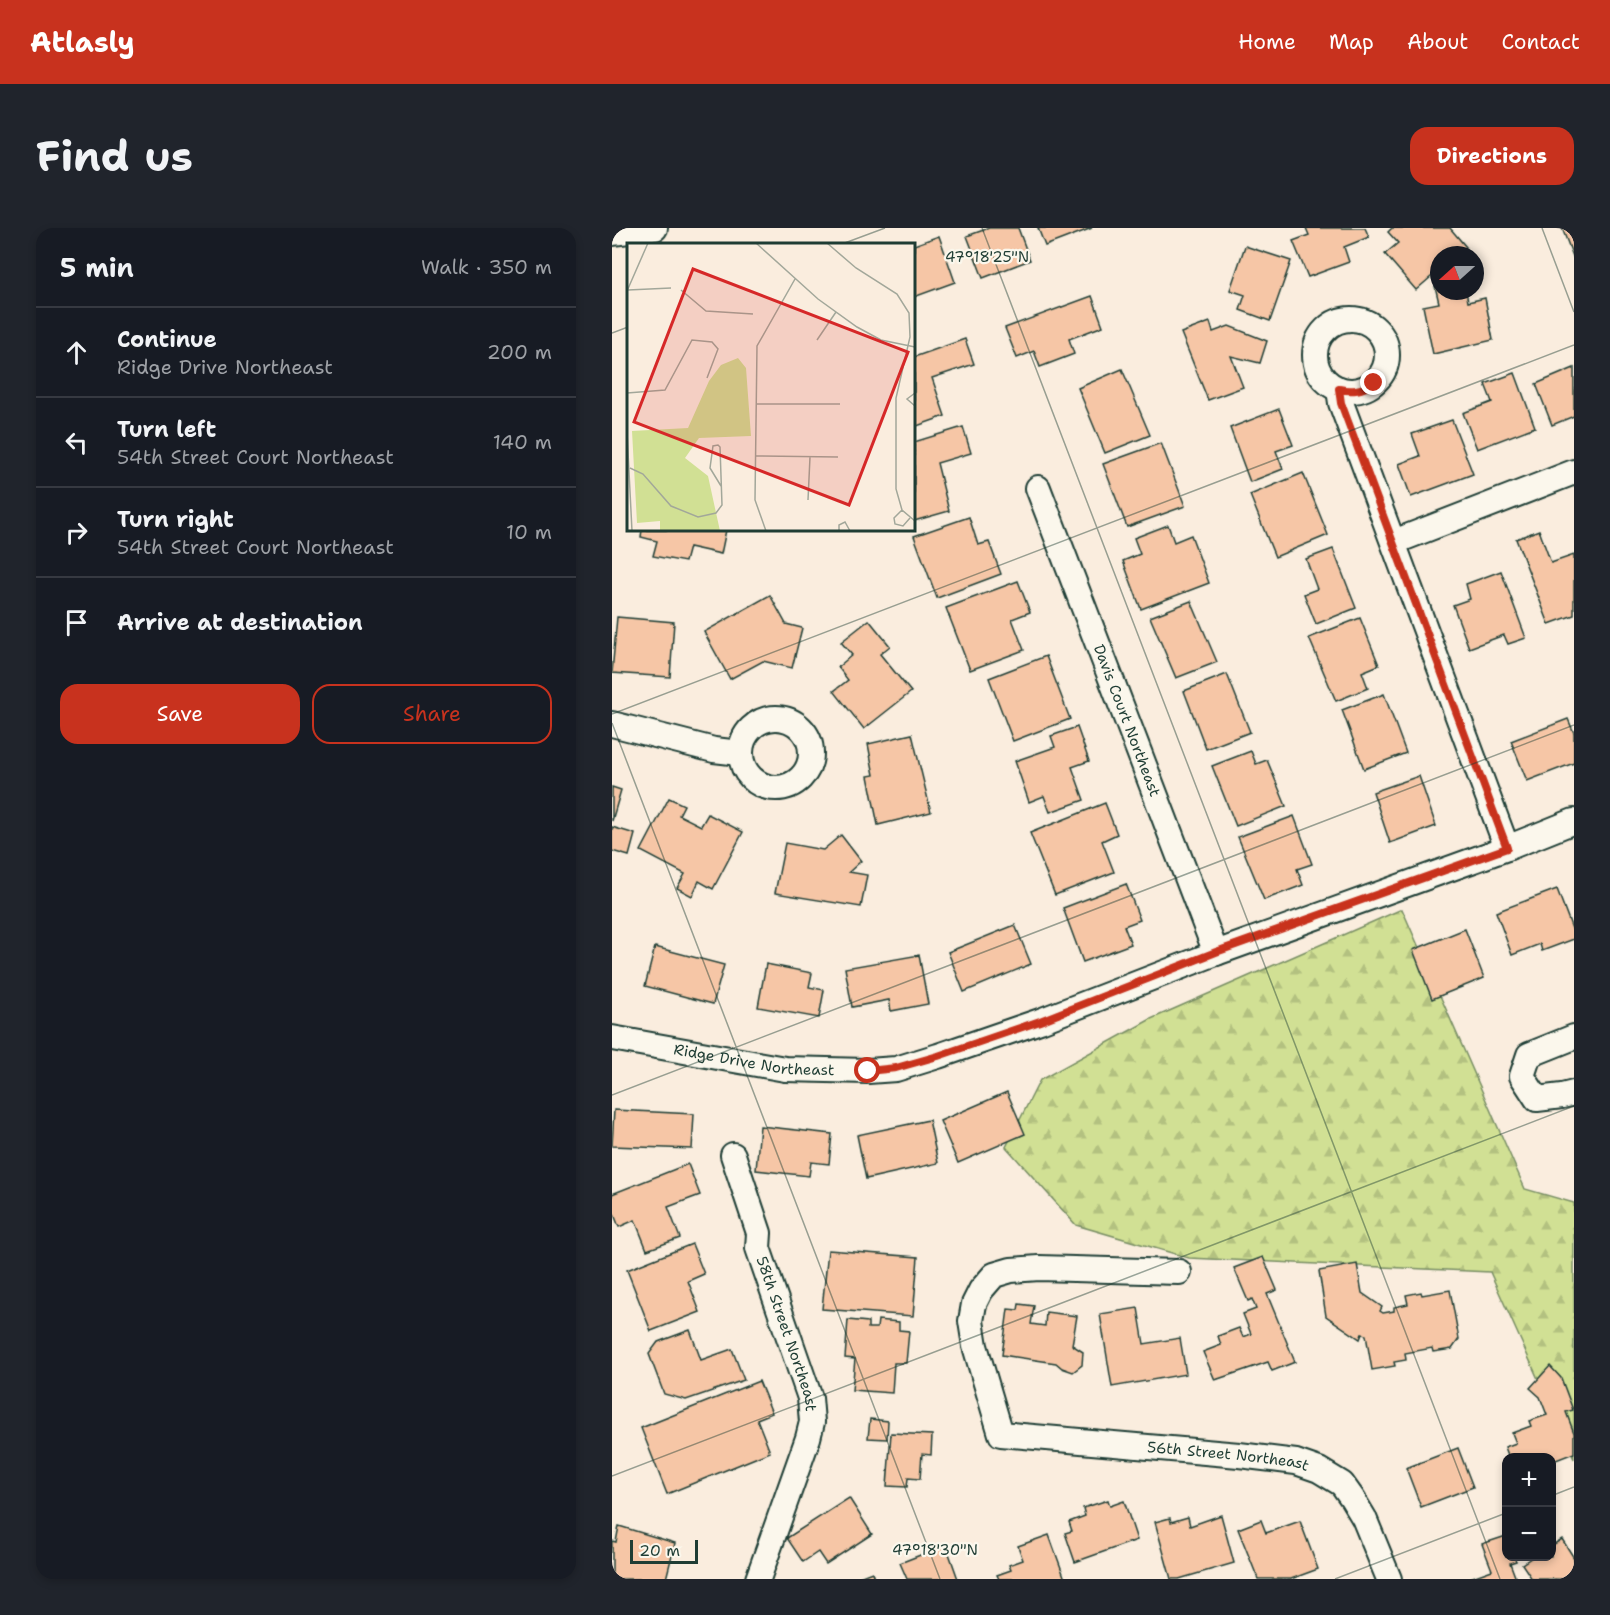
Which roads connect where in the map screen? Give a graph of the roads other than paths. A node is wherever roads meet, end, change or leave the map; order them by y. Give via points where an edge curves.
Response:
1 (655, 228) edge
2 (612, 233) edge
3 (1339, 389) dead end
4 (1574, 472) edge
5 (1038, 488) dead end
6 (1394, 542) junction
7 (612, 724) edge
8 (740, 753) dead end
9 (1574, 821) edge
10 (1507, 848) junction
11 (1216, 952) junction
12 (1574, 1037) edge
13 (612, 1038) edge
14 (1574, 1093) edge
15 (733, 1155) dead end
16 (1179, 1272) dead end
17 (758, 1579) edge
18 (1389, 1579) edge

1 - 2 street
3 - 6 street
4 - 6 street
5 - 11 street, Davis Court Northeast
6 - 10 street
7 - 8 street
9 - 10 street, Ridge Drive Northeast
10 - 11 street, Ridge Drive Northeast
11 - 13 street, Ridge Drive Northeast via 1040,1021 896,1068 785,1069
12 - 14 street via 1529,1055 1522,1076 1537,1099
15 - 17 street, 58th Street Northeast via 759,1233 758,1248 810,1398 812,1422
16 - 18 street, 56th Street Northeast via 1039,1268 994,1275 981,1290 971,1321 1001,1434 1239,1455 1296,1462 1319,1470 1342,1484 1352,1498

